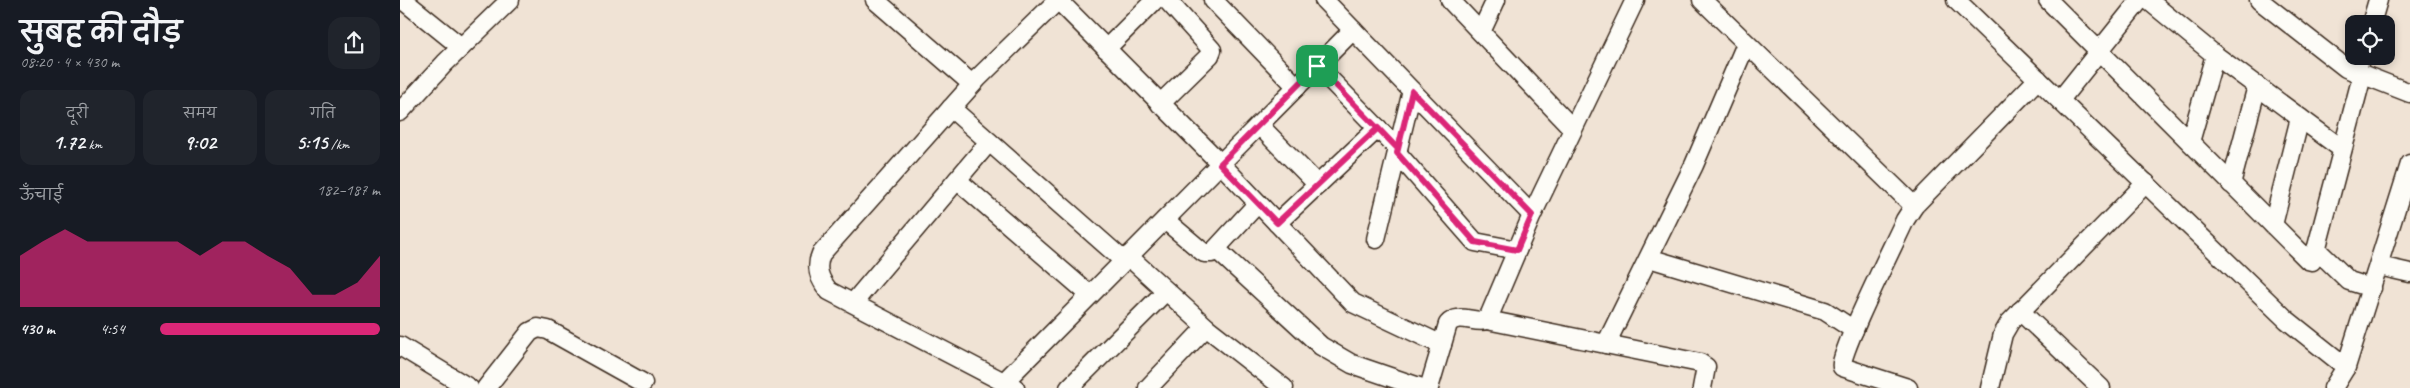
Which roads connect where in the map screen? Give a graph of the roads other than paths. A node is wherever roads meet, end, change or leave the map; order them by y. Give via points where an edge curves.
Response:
1 (403, 0) edge
2 (510, 0) edge
3 (875, 0) edge
4 (1058, 0) edge
5 (1155, 0) edge
6 (1167, 0) edge
7 (1213, 0) edge
8 (1324, 0) edge
9 (1450, 0) edge
10 (1496, 0) edge
11 (1635, 0) edge
12 (1702, 0) edge
13 (1956, 0) edge
14 (2048, 0) edge
15 (2140, 0) edge
16 (2148, 0) edge
17 (2259, 0) edge
18 (2378, 0) edge
19 (2374, 15) edge
20 (1353, 30) junction
21 (1481, 32) junction
22 (1746, 44) junction
23 (461, 48) junction
24 (1106, 49) junction
25 (2099, 51) junction
26 (2215, 55) junction
27 (2360, 65) edge
28 (1317, 66) junction
29 (2359, 74) junction
30 (2038, 79) junction
31 (972, 84) junction
32 (2257, 86) junction
33 (1297, 87) junction
34 (1412, 91) junction
35 (2410, 93) edge
36 (2060, 100) junction
37 (1160, 104) junction
38 (951, 108) junction
39 (400, 112) edge
40 (2300, 118) junction
41 (1259, 125) junction
42 (1378, 128) junction
43 (1573, 129) junction
44 (989, 142) junction
45 (2190, 142) junction
46 (2342, 150) junction
47 (1398, 151) junction
48 (1220, 164) junction
49 (2410, 164) edge
50 (957, 180) junction
51 (2146, 183) junction
52 (2232, 184) junction
53 (1318, 185) junction
54 (1258, 203) junction
55 (1914, 206) junction
56 (1532, 215) junction
57 (1165, 220) junction
58 (1277, 223) junction
59 (2273, 225) junction
60 (1376, 239) dead end
61 (1216, 248) junction
62 (2316, 249) junction
63 (1517, 250) junction
64 (1126, 258) junction
65 (1649, 258) junction
66 (2379, 266) junction
67 (2410, 272) edge
68 (2372, 288) junction
69 (1166, 291) junction
70 (1090, 295) junction
71 (853, 303) junction
72 (2020, 311) junction
73 (1487, 320) junction
74 (1206, 327) junction
75 (1854, 330) junction
76 (1606, 344) junction
77 (1442, 345) junction
78 (400, 346) edge
79 (2346, 367) junction
80 (643, 383) dead end
81 (1010, 385) edge
82 (469, 388) edge
83 (486, 388) edge
84 (1069, 388) edge
85 (1148, 388) edge
86 (1284, 388) edge
87 (1422, 388) edge
88 (1429, 388) edge
89 (1702, 388) edge
90 (1908, 388) edge
91 (1990, 388) edge
92 (2101, 388) edge
93 (2333, 388) edge

1 - 23 street
2 - 23 street
3 - 31 street
4 - 24 street
4 - 31 street
5 - 24 street
6 - 37 street via 1212,50
7 - 33 street
8 - 20 street
9 - 21 street
10 - 21 street
11 - 43 street
12 - 22 street
13 - 30 street
14 - 25 street
15 - 25 street
16 - 26 street
17 - 29 street via 2346,68
18 - 19 street
20 - 28 street
20 - 34 street
21 - 43 street
22 - 55 street
22 - 65 street via 1694,165
23 - 39 street
24 - 37 street
25 - 36 street
25 - 45 street
26 - 32 street
26 - 45 street
27 - 29 street
28 - 33 street
28 - 42 street
29 - 35 street
29 - 46 street
30 - 36 street
30 - 55 street
31 - 38 street
32 - 40 street
32 - 52 street
33 - 41 street
34 - 47 street
34 - 56 street
36 - 51 street
37 - 48 street
38 - 44 street
38 - 71 street via 821,254 818,270 824,284
40 - 46 street
40 - 59 street
41 - 48 street
41 - 53 street
42 - 47 street
42 - 53 street
43 - 56 street
44 - 50 street
44 - 64 street
45 - 52 street
46 - 62 street
47 - 60 street
47 - 63 street via 1475,242
48 - 54 street
48 - 57 street
49 - 66 street
50 - 70 street
50 - 71 street
51 - 72 street
51 - 79 street via 2287,320
52 - 59 street
53 - 58 street
54 - 58 street
54 - 61 street
55 - 75 street
56 - 63 street
57 - 61 street via 1204,253 1208,255
57 - 64 street
58 - 77 street via 1353,304
59 - 62 street via 2308,260 2312,261
61 - 87 street via 1321,346 1352,364
62 - 68 street via 2349,281
63 - 73 street
64 - 69 street
64 - 70 street
65 - 75 street via 1825,311
65 - 76 street
66 - 67 street
66 - 68 street
68 - 79 street
69 - 74 street
69 - 84 street
70 - 81 street
71 - 81 street
72 - 91 street via 2003,334
72 - 92 street
73 - 76 street
73 - 77 street via 1453,319 1448,324
74 - 85 street
74 - 86 street
75 - 90 street via 1841,360 1842,367
76 - 89 street via 1700,364 1706,367 1707,372
77 - 88 street
78 - 82 street
79 - 93 street
80 - 83 street via 548,330 538,328 530,332

